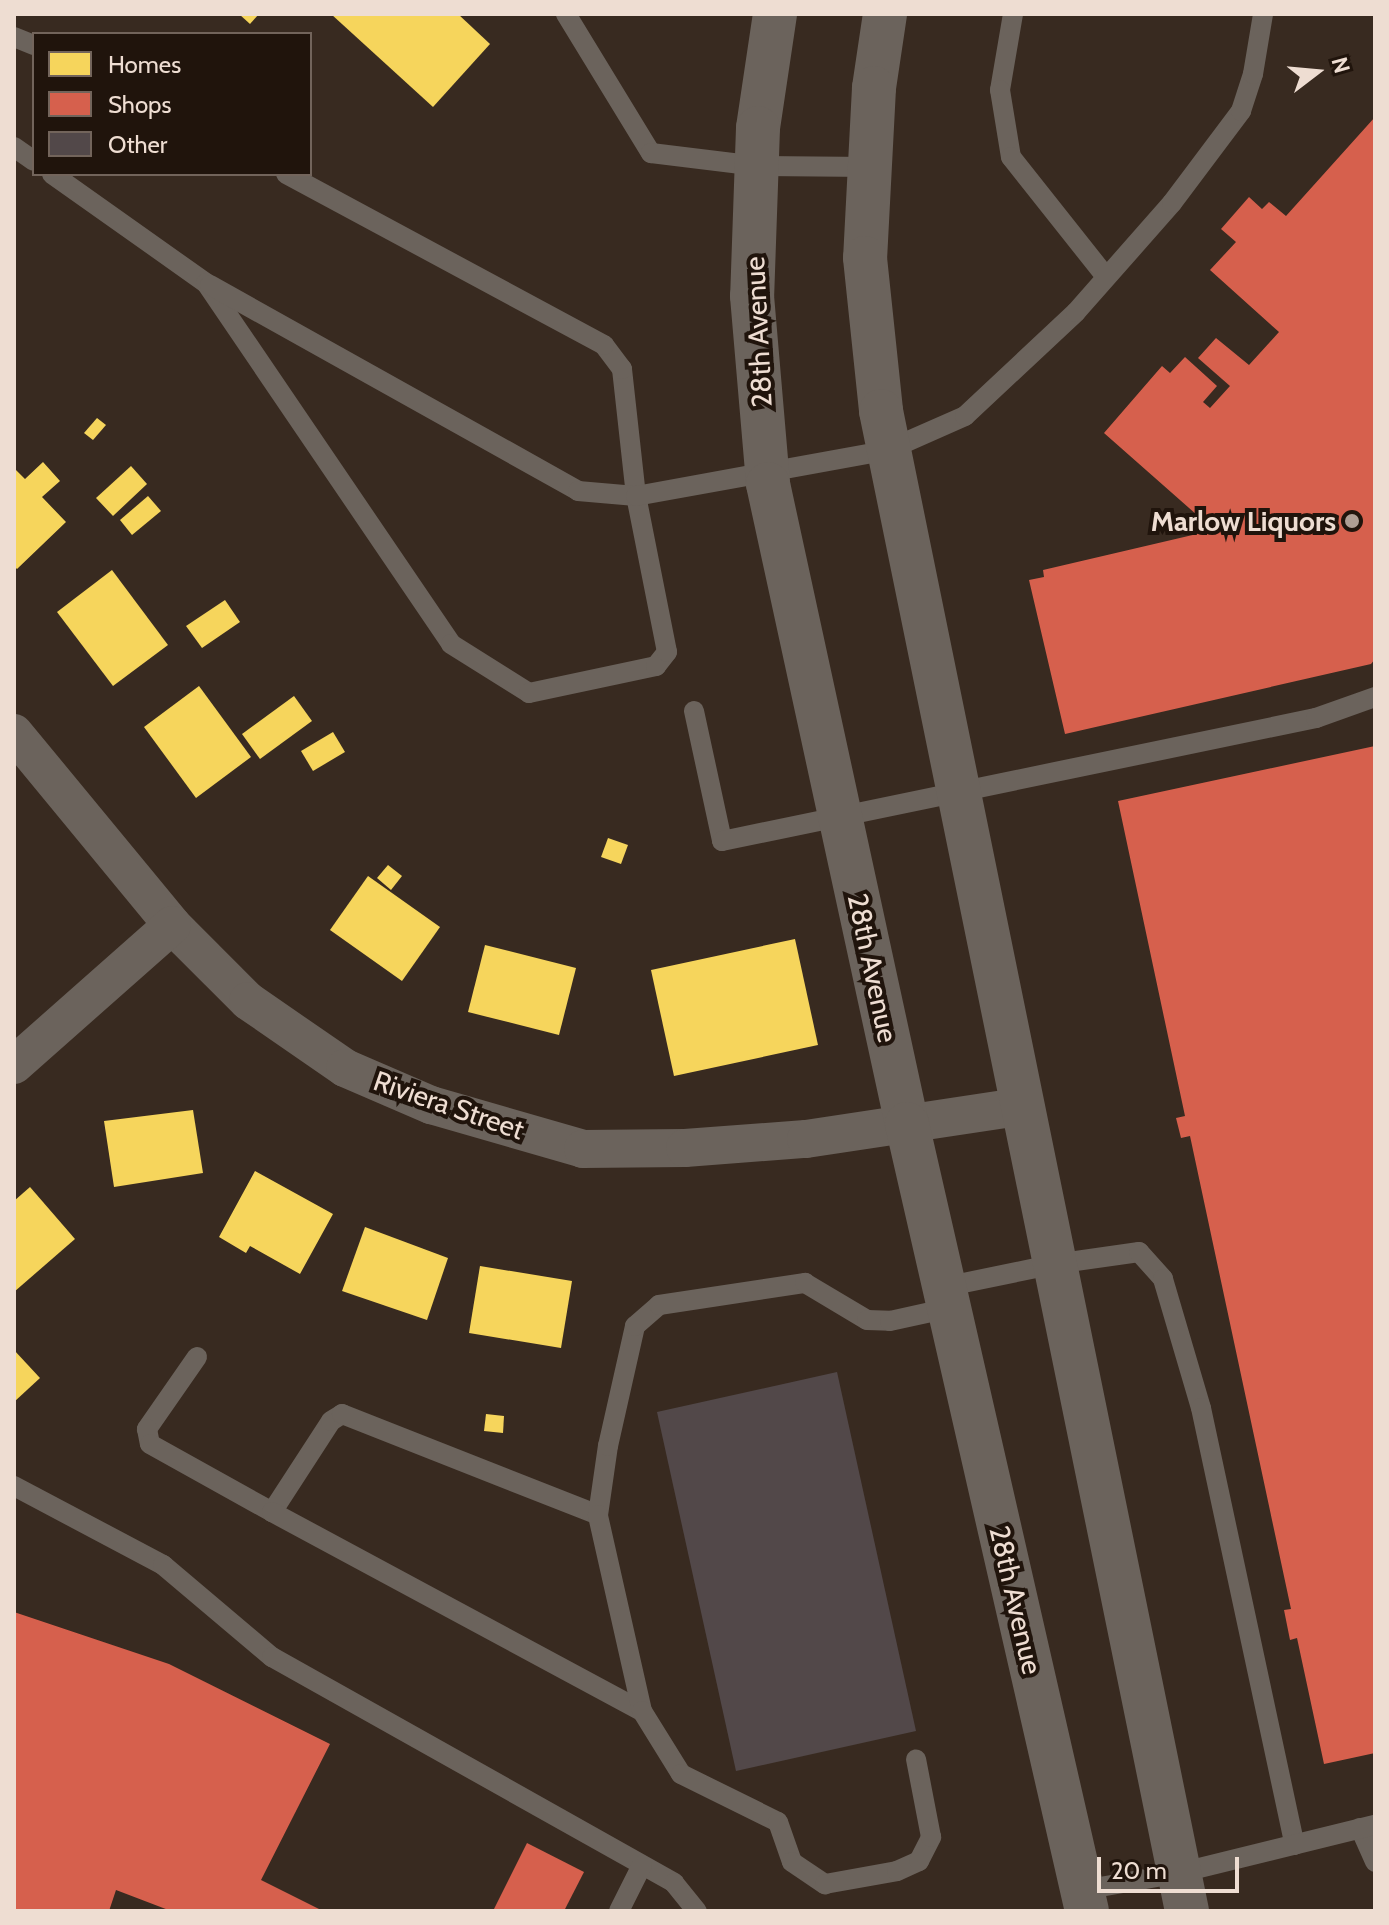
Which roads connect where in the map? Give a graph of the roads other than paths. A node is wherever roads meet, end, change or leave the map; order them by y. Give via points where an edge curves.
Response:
1 (566, 14) edge
2 (775, 14) edge
3 (885, 14) edge
4 (1013, 14) edge
5 (1263, 14) edge
6 (14, 147) edge
7 (32, 160) edge
8 (757, 166) junction
9 (870, 167) junction
10 (55, 176) edge
11 (290, 176) edge
12 (1106, 277) junction
13 (206, 283) junction
14 (888, 450) junction
15 (766, 474) junction
16 (636, 496) junction
17 (1375, 697) edge
18 (694, 711) dead end
19 (14, 733) edge
20 (957, 792) junction
21 (840, 817) junction
22 (172, 925) junction
23 (14, 1065) edge
24 (1023, 1106) junction
25 (907, 1124) junction
26 (1055, 1264) junction
27 (946, 1298) junction
28 (197, 1357) dead end
29 (14, 1486) edge
30 (272, 1512) junction
31 (598, 1515) junction
32 (642, 1711) junction
33 (916, 1759) dead end
34 (1368, 1827) edge
35 (1295, 1845) junction
36 (1375, 1862) edge
37 (642, 1865) junction
38 (1183, 1892) edge
39 (1085, 1900) edge
40 (619, 1911) edge
41 (697, 1911) edge

1 - 8 lane via 651,153
2 - 8 street, 28th Avenue
3 - 9 street
4 - 12 lane via 1000,90 1011,157
5 - 12 lane via 1241,111 1172,203
6 - 7 lane
8 - 9 lane
8 - 15 street, 28th Avenue via 752,296
9 - 14 street via 865,258
10 - 13 lane
11 - 16 lane via 604,345 622,369
12 - 14 lane via 965,416
13 - 16 lane via 578,491
13 - 16 lane via 451,644 529,693 656,666 667,652
14 - 15 lane
14 - 20 street
15 - 16 lane
15 - 21 street, 28th Avenue
17 - 20 lane via 1316,718
18 - 21 lane via 722,841
19 - 22 street, Riviera Street
20 - 21 lane
20 - 24 street
21 - 25 street, 28th Avenue
22 - 23 street
22 - 25 street, Riviera Street via 248,1001 345,1068 431,1105 583,1149 791,1140
24 - 25 street, Riviera Street
24 - 26 street
25 - 27 street, 28th Avenue
26 - 27 lane
26 - 35 lane via 1139,1252 1163,1279 1201,1408
26 - 38 street
27 - 31 lane via 890,1321 867,1320 805,1283 659,1305 635,1326
27 - 39 street, 28th Avenue
28 - 30 lane via 147,1429 150,1444
29 - 37 lane via 163,1565 272,1657
30 - 31 lane via 331,1421 342,1414
30 - 32 lane
31 - 32 lane
32 - 33 lane via 681,1774 778,1822 792,1862 825,1884 897,1871 919,1861 931,1837
34 - 35 lane
34 - 36 lane
35 - 38 lane
37 - 40 lane
37 - 41 lane via 674,1883
38 - 39 lane

